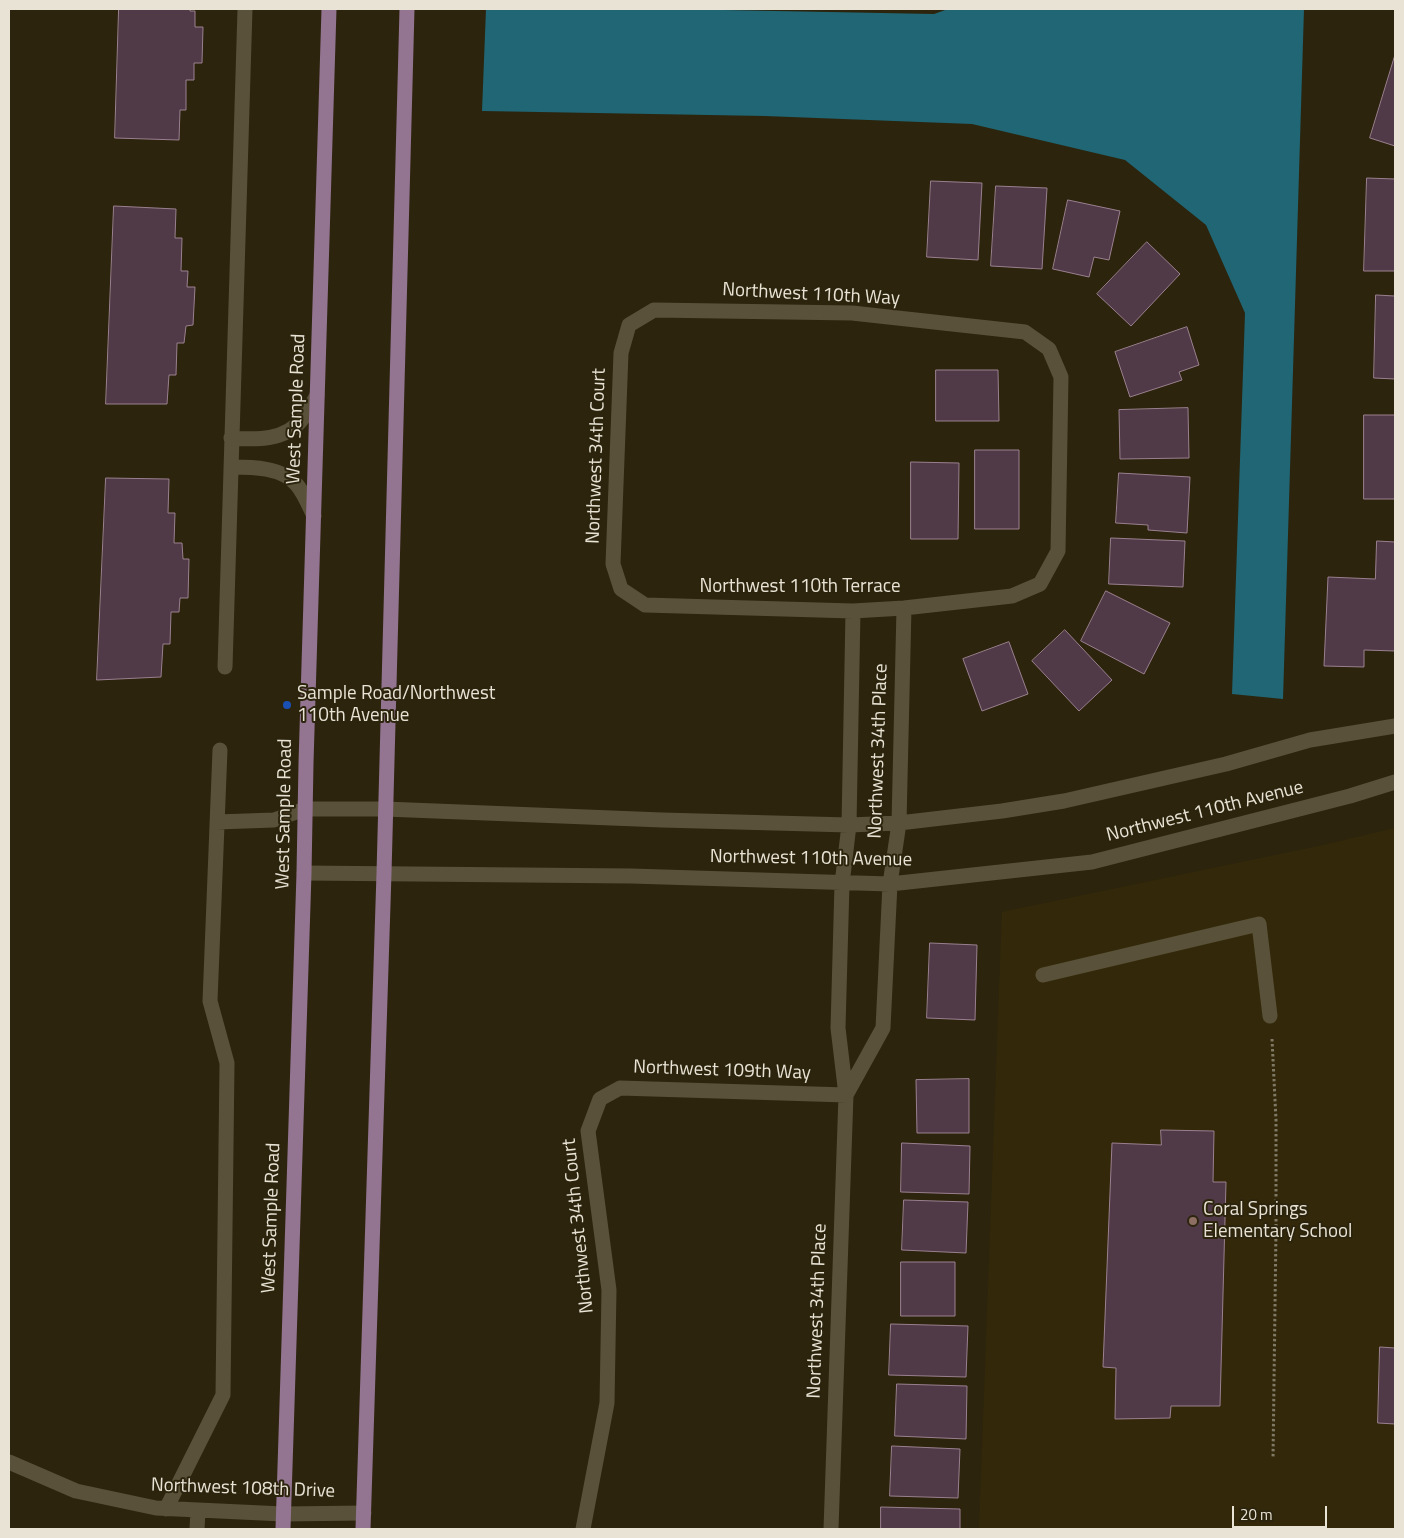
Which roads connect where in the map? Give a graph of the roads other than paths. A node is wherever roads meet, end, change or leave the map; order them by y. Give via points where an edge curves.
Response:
1 (245, 9) edge
2 (330, 9) edge
3 (407, 9) edge
4 (629, 325) joint
5 (317, 395) junction
6 (231, 438) junction
7 (231, 467) junction
8 (314, 516) junction
9 (1040, 584) joint
10 (621, 589) joint
11 (904, 608) junction
12 (853, 611) junction
13 (225, 667) dead end
14 (1395, 726) edge
15 (220, 750) dead end
16 (1395, 782) edge
17 (305, 808) junction
18 (385, 809) junction
19 (217, 822) junction
20 (899, 823) junction
21 (849, 825) junction
22 (304, 873) junction
23 (384, 873) junction
24 (842, 884) junction
25 (890, 884) junction
26 (1043, 975) dead end
27 (1270, 1016) road end
28 (846, 1095) junction
29 (600, 1099) joint
30 (11, 1465) edge
31 (166, 1508) junction
32 (198, 1511) junction
33 (364, 1513) junction
34 (283, 1514) junction
35 (197, 1529) edge
36 (283, 1529) edge
37 (363, 1529) edge
38 (583, 1529) edge
39 (831, 1529) edge

1 - 6 street
2 - 5 main road, West Sample Road
3 - 18 main road
4 - 9 street, Northwest 110th Way via 654,310 852,313 1025,332 1049,349 1061,377 1058,551
4 - 10 street, Northwest 34th Court via 621,354 613,564
5 - 6 street via 302,420 284,433 261,440
5 - 8 main road, West Sample Road
6 - 7 street
7 - 8 street via 260,468 283,475 297,484
7 - 13 street
8 - 17 main road, West Sample Road
9 - 11 street, Northwest 110th Terrace via 1012,596
10 - 12 street, Northwest 110th Terrace via 645,605
11 - 12 street, Northwest 110th Terrace
11 - 20 street, Northwest 34th Place
12 - 21 street, Northwest 34th Place
14 - 20 street, Northwest 110th Avenue via 1310,740 1226,764 1064,801
15 - 19 street
16 - 25 street, Northwest 110th Avenue via 1092,862
17 - 18 street, Northwest 110th Avenue
17 - 19 street via 274,820
17 - 22 main road, West Sample Road
18 - 21 street, Northwest 110th Avenue
18 - 23 main road
19 - 31 street via 210,1001 227,1063 223,1395
20 - 21 street, Northwest 110th Avenue
20 - 25 street, Northwest 34th Place
21 - 24 street, Northwest 34th Place
22 - 23 street, Northwest 110th Avenue
22 - 34 main road, West Sample Road
23 - 24 street, Northwest 110th Avenue via 631,876
23 - 33 main road
24 - 25 street, Northwest 110th Avenue
24 - 28 street, Northwest 34th Place via 838,1028
25 - 28 street, Northwest 34th Place via 883,1028
26 - 27 street via 1259,924
28 - 29 street, Northwest 109th Way via 620,1088
28 - 39 street, Northwest 34th Place
29 - 38 street, Northwest 34th Court via 588,1131 609,1290 607,1403
30 - 31 street, Northwest 108th Drive via 76,1491
31 - 32 street, Northwest 108th Drive
32 - 34 street, Northwest 108th Drive
32 - 35 street
33 - 34 street, Northwest 108th Drive
33 - 37 main road
34 - 36 main road, West Sample Road

